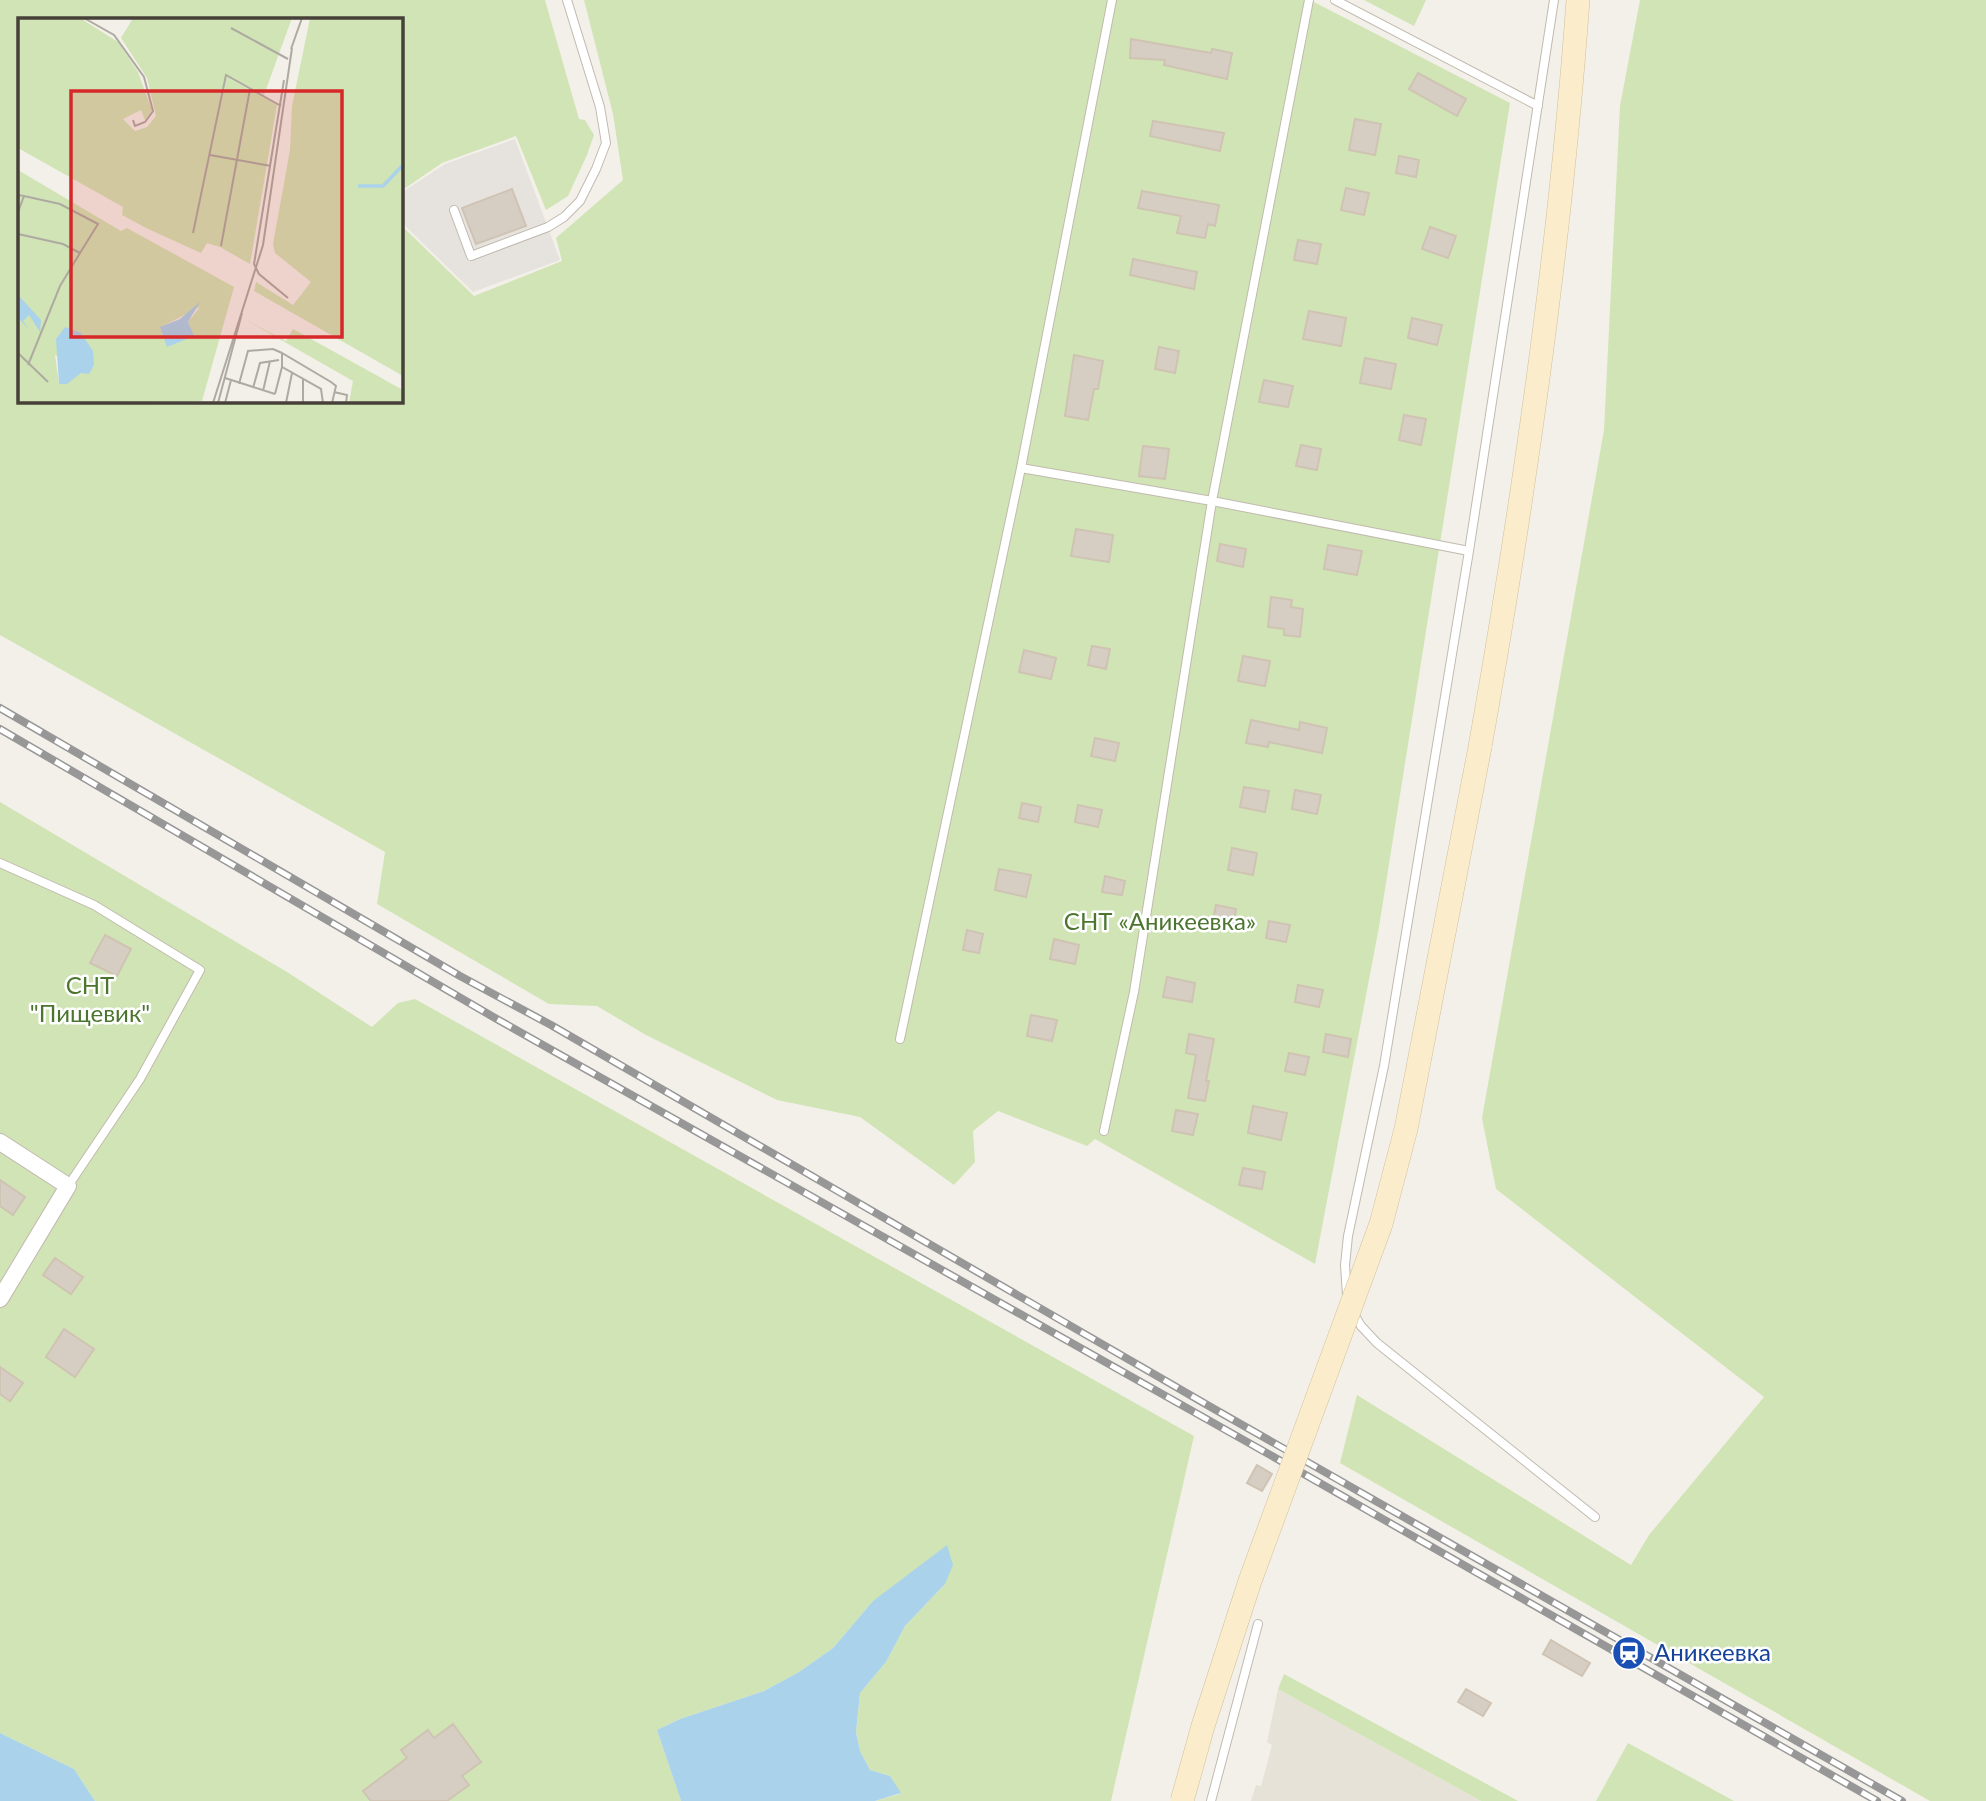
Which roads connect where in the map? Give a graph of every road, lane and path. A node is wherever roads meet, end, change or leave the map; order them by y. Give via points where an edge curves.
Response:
1 (567, 0) edge
2 (1112, 0) edge
3 (1309, 0) edge
4 (1335, 0) edge
5 (1554, 0) edge
6 (1578, 0) edge
7 (1538, 106) junction
8 (454, 210) dead end
9 (1021, 468) junction
10 (1212, 501) junction
11 (1469, 551) junction
12 (0, 863) edge
13 (900, 1039) dead end
14 (1104, 1131) dead end
15 (0, 1142) edge
16 (68, 1186) junction
17 (0, 1299) edge
18 (1595, 1517) dead end
19 (1258, 1624) dead end
20 (1182, 1801) edge
21 (1212, 1801) edge

1 - 8 lane via 600,107 606,143 580,201 548,227 471,256
2 - 9 lane
3 - 10 lane
4 - 7 lane
5 - 7 lane
6 - 20 street, bridge via 1559,224 1522,491 1480,747 1406,1129 1381,1224 1250,1581
7 - 11 lane
9 - 10 lane
9 - 13 lane
10 - 11 lane
10 - 14 lane via 1134,992
11 - 18 lane via 1384,1066 1348,1236 1345,1287 1353,1313 1377,1343
12 - 16 lane via 94,905 200,970 139,1079
15 - 16 street
16 - 17 street
19 - 21 lane

